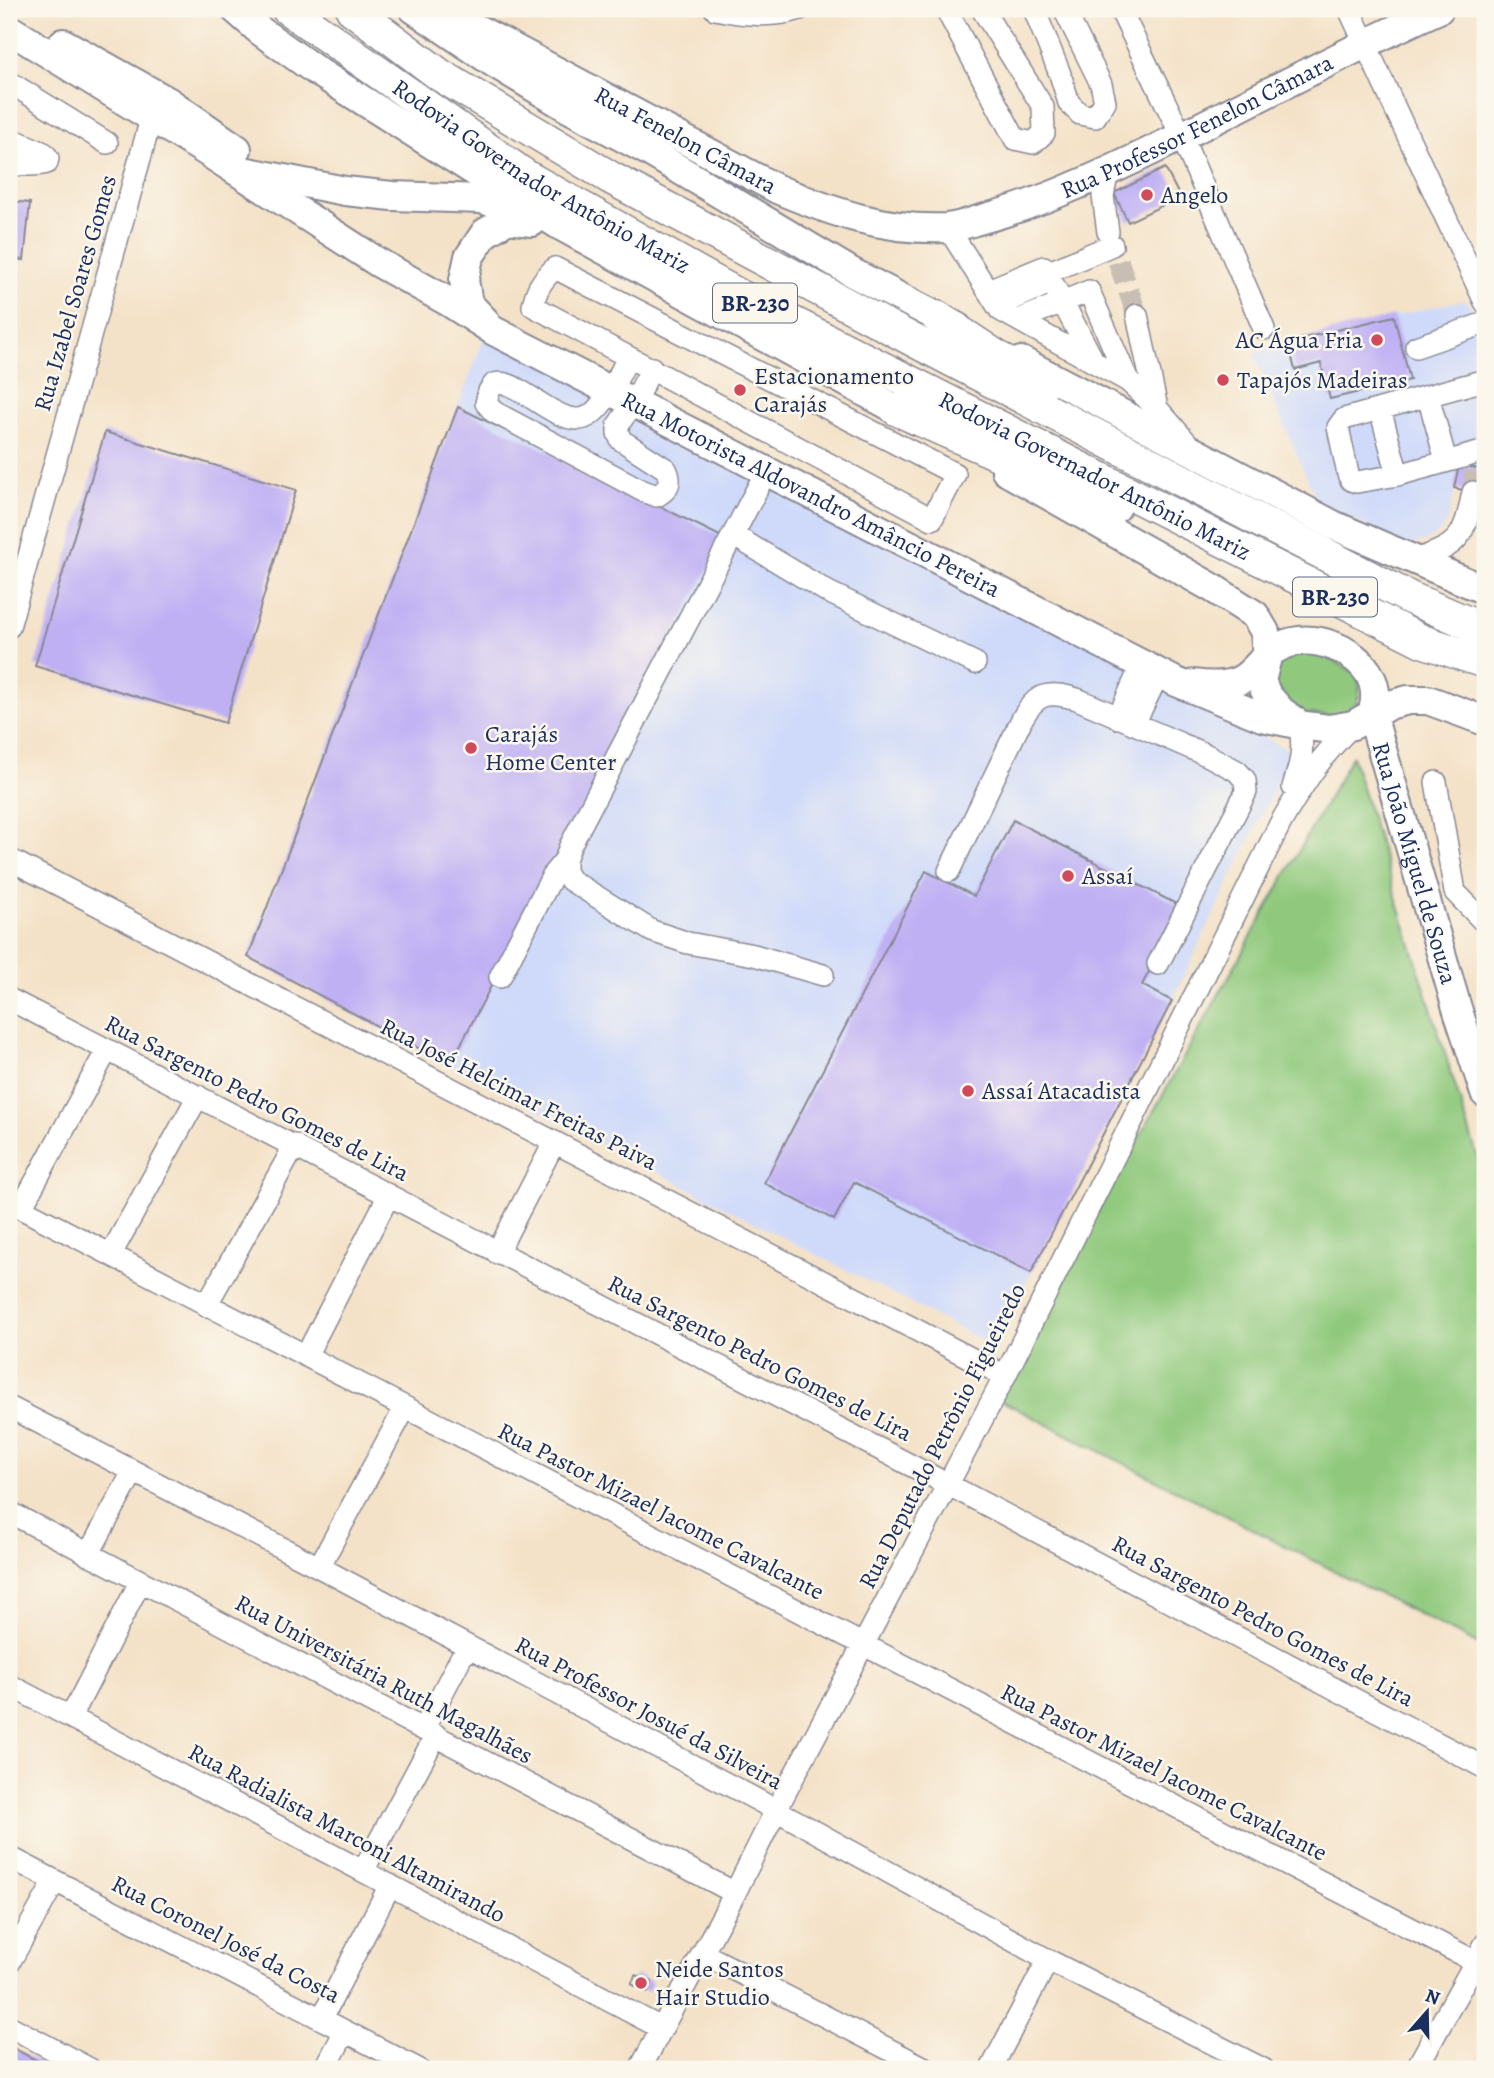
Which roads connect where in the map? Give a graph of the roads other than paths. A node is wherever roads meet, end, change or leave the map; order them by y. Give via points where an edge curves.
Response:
1 (235, 9) edge
2 (288, 9) edge
3 (352, 9) edge
4 (414, 9) edge
5 (439, 9) edge
6 (715, 9) edge
7 (800, 9) edge
8 (946, 9) edge
9 (982, 9) edge
10 (1034, 9) edge
11 (1064, 9) edge
12 (1120, 9) edge
13 (1349, 9) edge
14 (1439, 9) edge
15 (9, 13) edge
16 (9, 29) edge
17 (1365, 42) junction
18 (9, 82) edge
19 (160, 110) junction
20 (1182, 137) junction
21 (9, 138) edge
22 (107, 143) dead end
23 (9, 164) edge
24 (234, 169) junction
25 (1108, 171) junction
26 (280, 176) junction
27 (559, 225) junction
28 (948, 228) junction
29 (1050, 278) junction
30 (993, 298) junction
31 (449, 302) junction
32 (1063, 302) junction
33 (1485, 302) edge
34 (1137, 315) tunnel mouth
35 (937, 317) junction
36 (1019, 320) junction
37 (1485, 323) edge
38 (1264, 329) dead end
39 (494, 331) junction
40 (1416, 347) dead end
41 (628, 357) junction
42 (1094, 362) junction
43 (652, 369) junction
44 (1485, 380) edge
45 (1128, 381) junction
46 (622, 396) junction
47 (1428, 396) junction
48 (1157, 408) junction
49 (896, 409) junction
50 (1380, 409) junction
51 (1195, 452) junction
52 (1481, 457) edge
53 (1446, 461) junction
54 (767, 470) junction
55 (1398, 475) junction
56 (1476, 506) tunnel mouth
57 (1240, 511) junction
58 (733, 535) junction
59 (1248, 553) junction
60 (1416, 560) junction
61 (1485, 590) edge
62 (9, 627) edge
63 (1485, 630) edge
64 (1267, 657) junction
65 (975, 663) dead end
66 (1485, 663) edge
67 (1158, 672) junction
68 (1362, 720) junction
69 (1126, 721) junction
70 (1485, 721) edge
71 (1300, 725) junction
72 (1436, 782) dead end
73 (1281, 822) junction
74 (9, 859) edge
75 (565, 860) junction
76 (949, 872) dead end
77 (1485, 923) edge
78 (1158, 964) dead end
79 (823, 975) dead end
80 (500, 976) dead end
81 (9, 999) edge
82 (107, 1050) junction
83 (1485, 1093) edge
84 (198, 1096) junction
85 (554, 1143) junction
86 (295, 1145) junction
87 (389, 1195) junction
88 (15, 1205) edge
89 (497, 1253) junction
90 (111, 1254) junction
91 (206, 1306) junction
92 (306, 1356) junction
93 (1005, 1376) junction
94 (9, 1407) edge
95 (405, 1408) junction
96 (133, 1472) junction
97 (947, 1484) junction
98 (9, 1512) edge
99 (88, 1555) junction
100 (319, 1567) junction
101 (140, 1582) junction
102 (467, 1646) junction
103 (863, 1646) junction
104 (9, 1685) edge
105 (71, 1717) junction
106 (430, 1732) junction
107 (1485, 1768) edge
108 (776, 1810) junction
109 (9, 1857) edge
110 (363, 1871) junction
111 (55, 1881) junction
112 (390, 1885) junction
113 (735, 1893) junction
114 (702, 1953) junction
115 (1481, 1953) edge
116 (1048, 1960) junction
117 (9, 1963) edge
118 (322, 2018) junction
119 (9, 2026) edge
120 (661, 2028) junction
121 (345, 2031) junction
122 (90, 2069) edge
123 (325, 2069) edge
124 (418, 2069) edge
125 (640, 2069) edge
126 (927, 2069) edge
127 (991, 2069) edge
128 (1263, 2069) edge
129 (1416, 2069) edge

1 - 27 main road via 315,71
2 - 59 highway, Rodovia Governador Antônio Mariz / BR-230 via 527,177 738,295
3 - 57 highway, Rodovia Governador Antônio Mariz / BR-230 via 440,75 611,178
4 - 35 main road via 570,109
5 - 28 main road, Rua Fenelon Câmara via 777,189 834,213 892,226
6 - 7 street via 746,15
8 - 9 street via 1015,139 1033,144 1044,133 1043,107
10 - 11 street via 1069,103 1080,114 1095,117 1105,102 1101,84
12 - 20 street
13 - 17 street
14 - 17 main road, Rua Professor Fenelon Câmara
15 - 19 main road
16 - 19 main road
17 - 20 main road, Rua Professor Fenelon Câmara
17 - 33 street
18 - 22 street
19 - 24 main road, Rua Motorista Aldovandro Amâncio Pereira
19 - 26 main road, Rua Motorista Aldovandro Amâncio Pereira
19 - 62 street, Rua Izabel Soares Gomes
20 - 25 main road, Rua Professor Fenelon Câmara
20 - 38 street
21 - 23 street via 48,158 43,165
24 - 26 main road
24 - 31 main road, Rua Motorista Aldovandro Amâncio Pereira via 379,263
25 - 28 main road, Rua Professor Fenelon Câmara via 1009,211
25 - 29 street via 1103,196 1110,238
26 - 27 main road via 345,191 482,199
26 - 31 main road, Rua Motorista Aldovandro Amâncio Pereira via 387,250
27 - 39 main road via 508,219 485,233 469,257 464,280 468,303
27 - 49 main road, BR-230
28 - 30 street
29 - 30 street
29 - 32 street
30 - 36 street
31 - 39 main road, Rua Motorista Aldovandro Amâncio Pereira
32 - 36 street
32 - 42 street
32 - 45 street via 1089,291
34 - 48 street
35 - 51 main road
35 - 57 highway
36 - 42 street
37 - 40 street
39 - 46 main road, Rua Motorista Aldovandro Amâncio Pereira
41 - 43 street
41 - 43 street via 533,306 543,278 555,268 955,474 932,519
41 - 46 street
42 - 45 street
43 - 46 street
44 - 47 street
45 - 48 street
46 - 46 street via 580,419 501,382 494,384 486,403 494,412 657,496 670,477 666,469 621,440
46 - 54 main road, Rua Motorista Aldovandro Amâncio Pereira
47 - 50 street
47 - 53 street
48 - 51 street
49 - 59 highway via 1101,501
49 - 64 main road via 1255,615 1265,632
50 - 55 street
50 - 55 street via 1344,419 1338,427 1348,474 1357,482
51 - 60 main road via 1334,525
52 - 53 street
53 - 55 street
54 - 58 street
54 - 67 main road, Rua Motorista Aldovandro Amâncio Pereira
56 - 60 street via 1460,536 1446,550
57 - 63 highway, Rodovia Governador Antônio Mariz / BR-230 via 1437,611
58 - 65 street via 828,592
58 - 75 street
59 - 66 highway, Rodovia Governador Antônio Mariz / BR-230 via 1422,640
60 - 61 main road
64 - 67 main road, Rua Motorista Aldovandro Amâncio Pereira via 1250,675 1224,686
64 - 68 main road via 1293,641 1329,643 1354,656 1370,677 1376,696
64 - 71 main road via 1261,681 1267,695
67 - 69 street
67 - 71 main road, Rua Motorista Aldovandro Amâncio Pereira via 1262,717
68 - 70 main road via 1389,705 1429,700
68 - 71 main road via 1329,729
68 - 73 street, Rua Deputado Petrônio Figueiredo via 1332,744
68 - 83 main road, Rua João Miguel de Souza
69 - 76 street via 1057,693 1031,703
69 - 78 street via 1209,756 1245,780 1246,792
71 - 73 street, Rua Deputado Petrônio Figueiredo via 1302,760
72 - 77 street via 1455,892
73 - 93 street, Rua Deputado Petrônio Figueiredo
74 - 85 street, Rua José Helcimar Freitas Paiva
75 - 79 street via 570,880 652,931
75 - 80 street
81 - 82 street, Rua Sargento Pedro Gomes de Lira
82 - 84 street, Rua Sargento Pedro Gomes de Lira
82 - 88 street
84 - 86 street, Rua Sargento Pedro Gomes de Lira
84 - 90 street
85 - 89 street
85 - 93 street, Rua José Helcimar Freitas Paiva
86 - 87 street, Rua Sargento Pedro Gomes de Lira
86 - 91 street
87 - 89 street, Rua Sargento Pedro Gomes de Lira
87 - 92 street
88 - 90 street, Rua Pastor Mizael Jacome Cavalcante
89 - 97 street, Rua Sargento Pedro Gomes de Lira
90 - 91 street, Rua Pastor Mizael Jacome Cavalcante
91 - 92 street, Rua Pastor Mizael Jacome Cavalcante
92 - 95 street, Rua Pastor Mizael Jacome Cavalcante
93 - 97 street, Rua Deputado Petrônio Figueiredo
94 - 96 street, Rua Professor Josué da Silveira
95 - 100 street
95 - 103 street, Rua Pastor Mizael Jacome Cavalcante
96 - 99 street
96 - 100 street, Rua Professor Josué da Silveira
97 - 103 street, Rua Deputado Petrônio Figueiredo
97 - 107 street, Rua Sargento Pedro Gomes de Lira
98 - 99 street, Rua Universitária Ruth Magalhães
99 - 101 street, Rua Universitária Ruth Magalhães
100 - 102 street, Rua Professor Josué da Silveira
101 - 105 street
101 - 106 street, Rua Universitária Ruth Magalhães
102 - 106 street
102 - 108 street, Rua Professor Josué da Silveira
103 - 108 street, Rua Deputado Petrônio Figueiredo
103 - 115 street, Rua Pastor Mizael Jacome Cavalcante
104 - 105 street, Rua Radialista Marconi Altamirando
105 - 110 street, Rua Radialista Marconi Altamirando
106 - 110 street
106 - 113 street, Rua Universitária Ruth Magalhães
108 - 113 street, Rua Deputado Petrônio Figueiredo
108 - 116 street, Rua Professor Josué da Silveira
109 - 111 street, Rua Coronel José da Costa
110 - 112 street, Rua Radialista Marconi Altamirando
111 - 117 street
111 - 118 street, Rua Coronel José da Costa
112 - 118 street
112 - 120 street, Rua Radialista Marconi Altamirando
113 - 114 street, Rua Deputado Petrônio Figueiredo
114 - 120 street, Rua Deputado Petrônio Figueiredo
114 - 126 street
115 - 129 street
116 - 127 street
116 - 128 street, Rua Professor Josué da Silveira
118 - 121 street, Rua Coronel José da Costa
119 - 122 street
120 - 125 street, Rua Deputado Petrônio Figueiredo
121 - 123 street
121 - 124 street, Rua Coronel José da Costa

